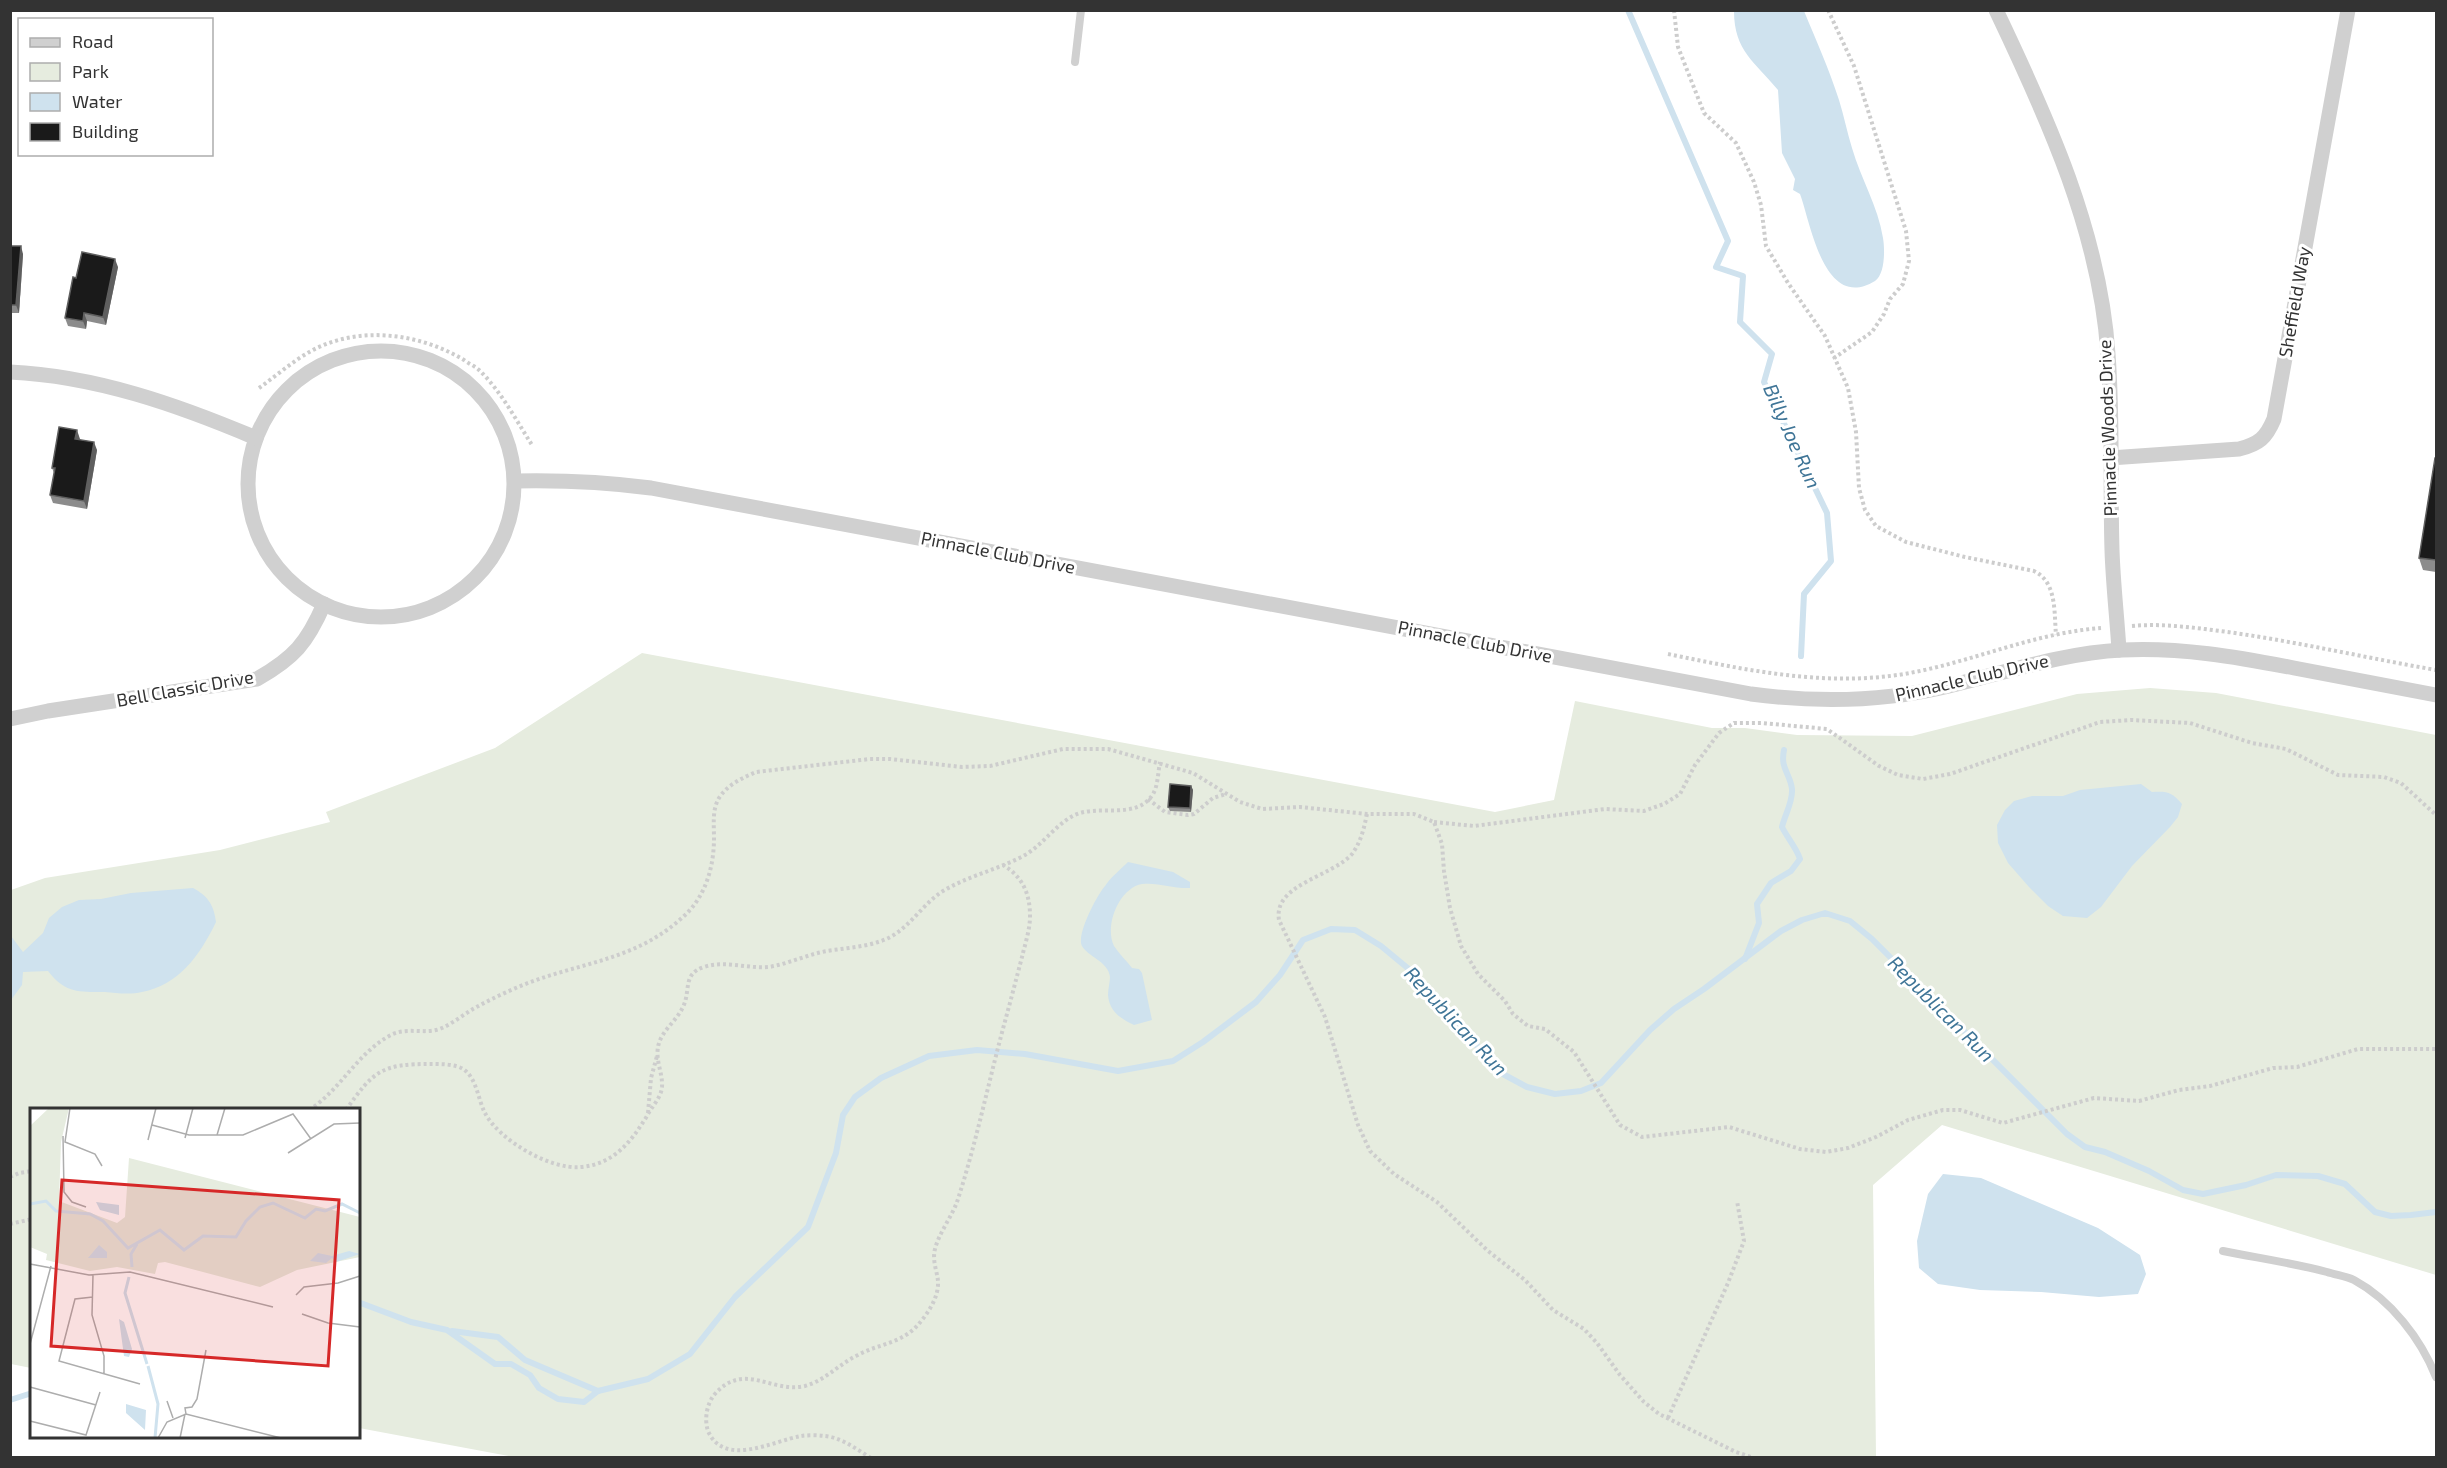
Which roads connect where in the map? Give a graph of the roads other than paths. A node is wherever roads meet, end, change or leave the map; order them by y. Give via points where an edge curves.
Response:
1 (1081, 10) edge
2 (1996, 10) edge
3 (2348, 10) edge
4 (1075, 62) dead end
5 (10, 372) edge
6 (256, 438) junction
7 (2110, 458) junction
8 (515, 481) junction
9 (324, 604) junction
10 (2119, 650) junction
11 (2436, 695) edge
12 (10, 719) edge
13 (2223, 1251) dead end
14 (2436, 1377) edge

1 - 4 lane
2 - 7 street, Pinnacle Woods Drive via 2048,121 2091,249 2108,353
3 - 7 street, Sheffield Way via 2274,419 2267,435 2255,445 2239,449
5 - 6 street via 140,394
6 - 8 street via 278,399 312,370 359,353 414,355 459,376 489,405 509,445
6 - 9 street via 248,488 257,533 285,576
7 - 10 street, Pinnacle Woods Drive
8 - 9 street via 513,504 500,544 476,578 459,592 417,612 392,616 350,613
8 - 10 street, Pinnacle Club Drive via 568,480 651,488 1792,699 1830,701 1911,694 2041,662
9 - 12 street, Bell Classic Drive via 300,648 282,665 257,679
10 - 11 street, Pinnacle Club Drive via 2158,649 2235,657
13 - 14 lane via 2353,1280 2380,1298 2408,1326

